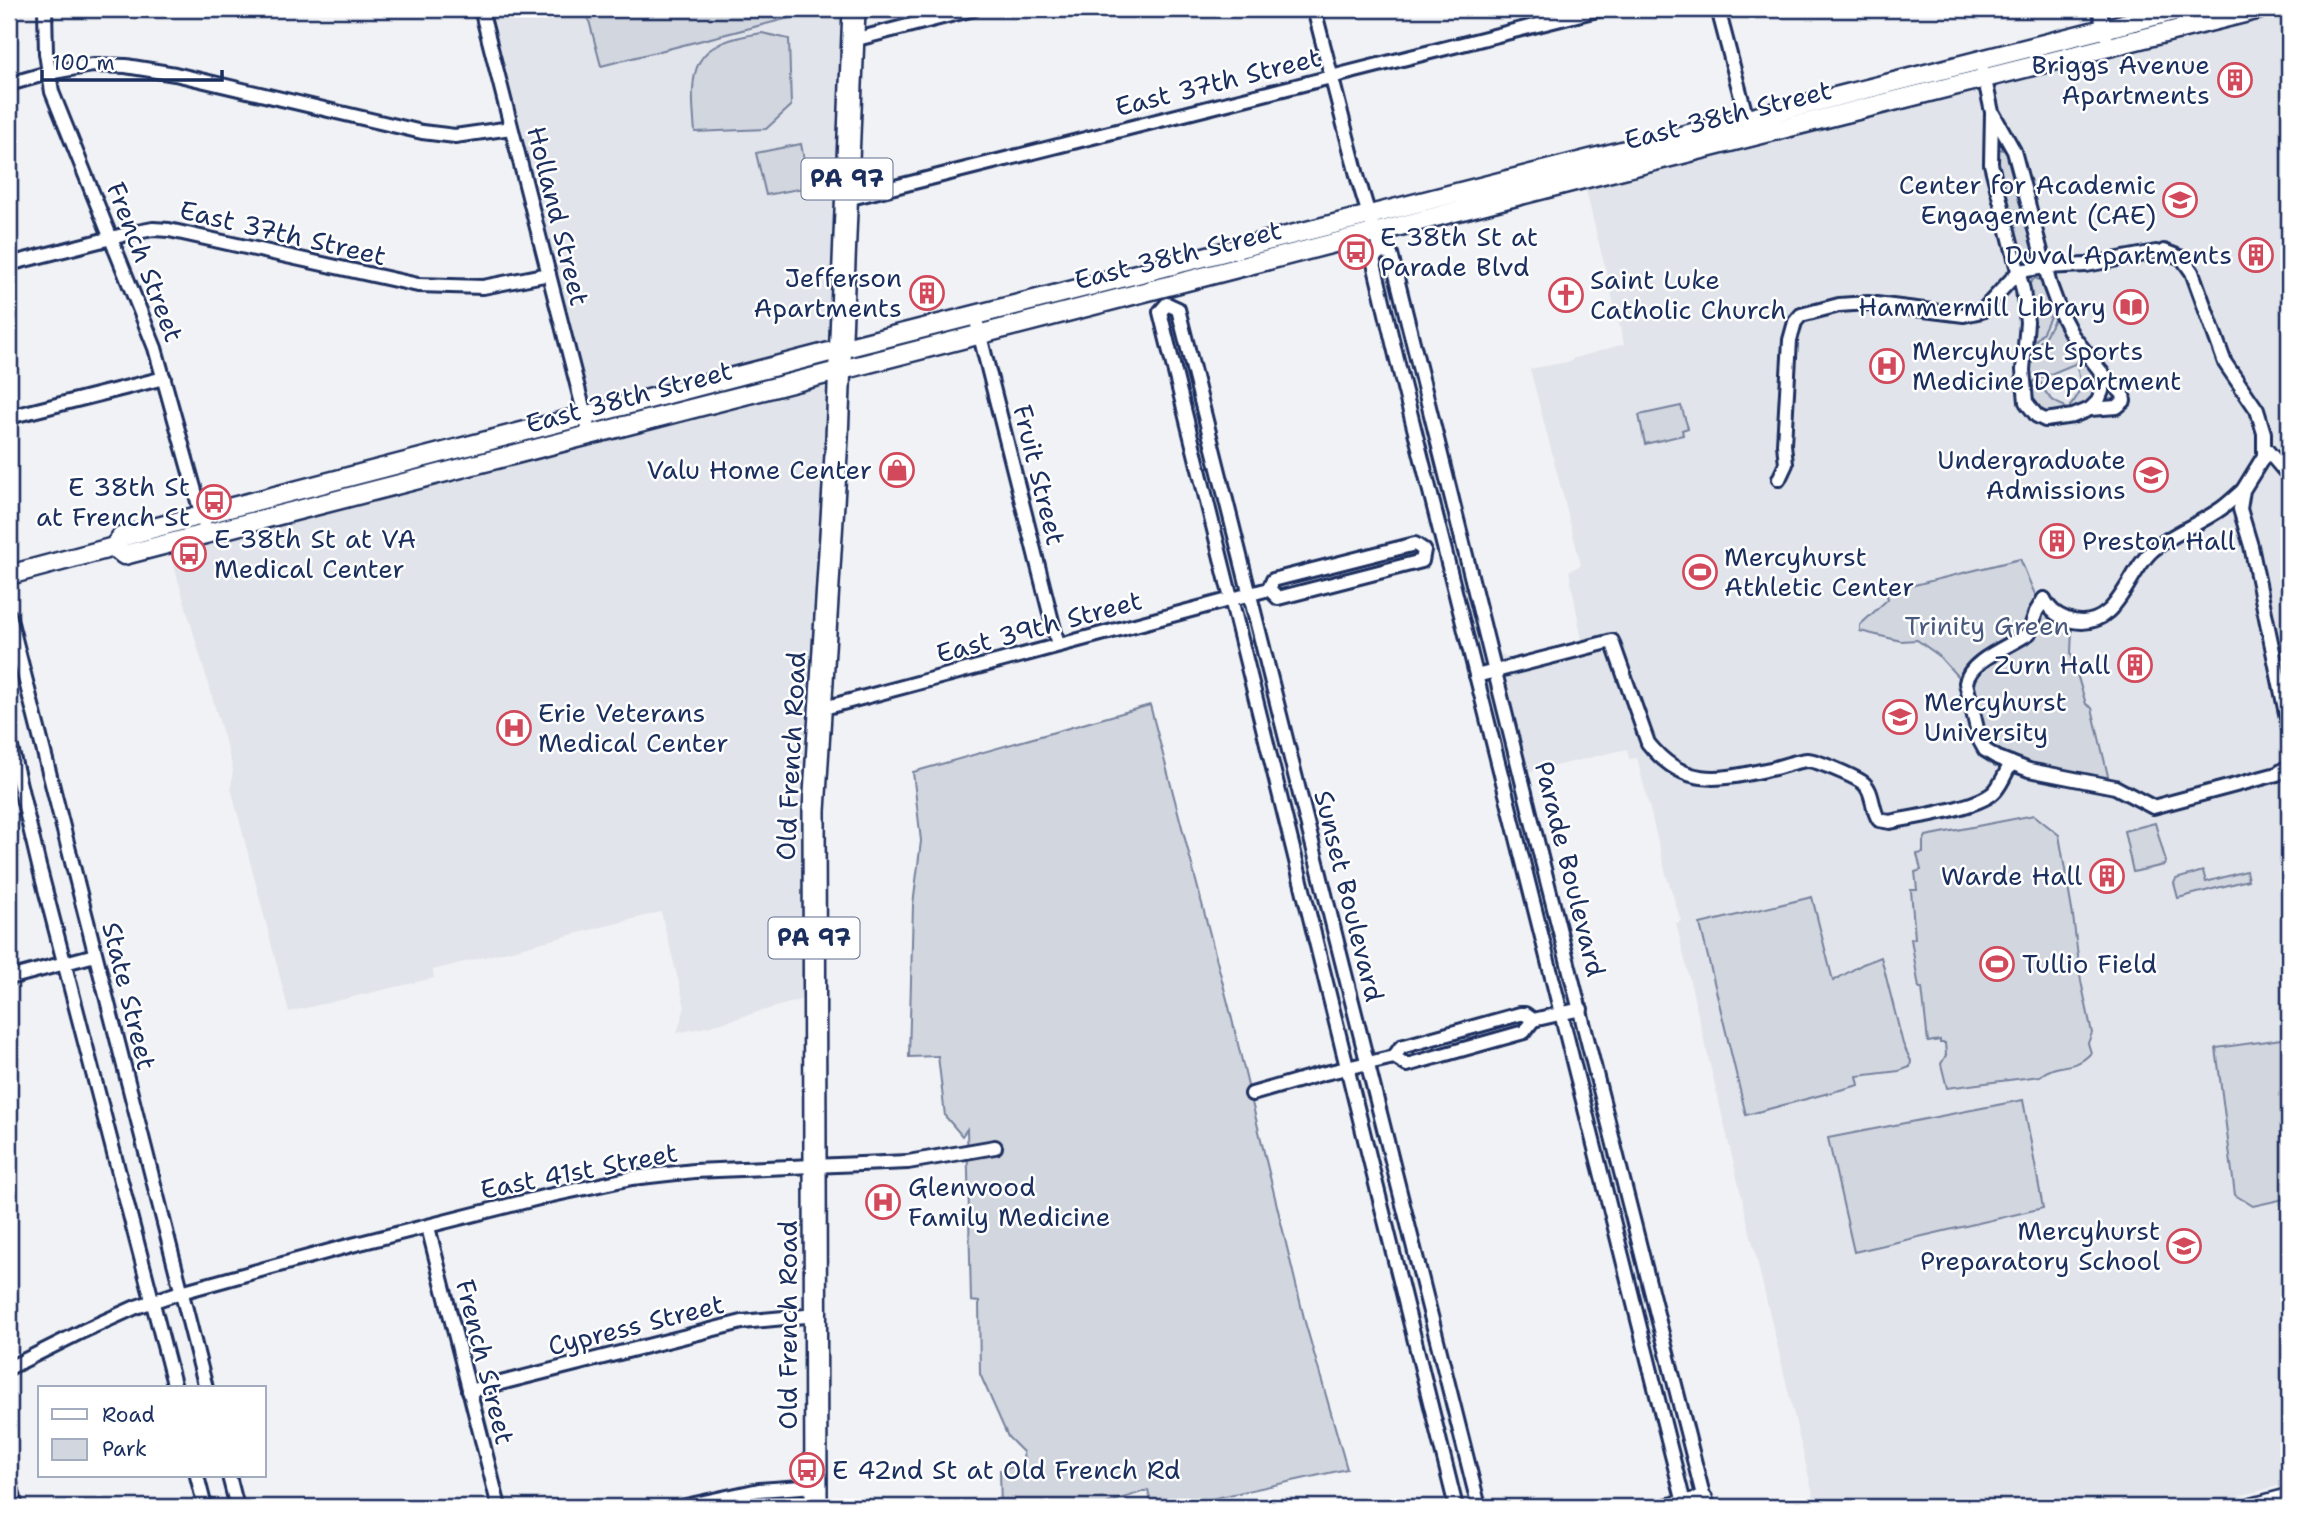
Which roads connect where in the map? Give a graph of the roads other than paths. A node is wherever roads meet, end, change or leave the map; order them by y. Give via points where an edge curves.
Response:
1 (45, 9) edge
2 (481, 9) edge
3 (854, 9) edge
4 (974, 9) edge
5 (1314, 9) edge
6 (1601, 9) edge
7 (1718, 9) edge
8 (2099, 9) edge
9 (2182, 9) edge
10 (2260, 9) edge
11 (2106, 37) junction
12 (853, 40) junction
13 (1982, 69) junction
14 (48, 73) junction
15 (1332, 77) junction
16 (9, 84) edge
17 (1992, 112) junction
18 (1747, 119) junction
19 (511, 128) junction
20 (1751, 137) junction
21 (847, 199) junction
22 (1372, 224) junction
23 (112, 238) junction
24 (1380, 251) junction
25 (9, 264) edge
26 (2046, 267) junction
27 (2019, 271) junction
28 (549, 274) junction
29 (1163, 287) junction
30 (975, 316) junction
31 (979, 334) junction
32 (840, 360) junction
33 (2102, 373) junction
34 (164, 378) junction
35 (2090, 409) junction
36 (9, 417) edge
37 (585, 417) junction
38 (590, 435) junction
39 (2265, 448) junction
40 (2289, 476) edge
41 (1779, 479) dead end
42 (2242, 490) junction
43 (202, 515) junction
44 (207, 534) junction
45 (1462, 540) junction
46 (1442, 545) junction
47 (114, 547) junction
48 (1424, 550) junction
49 (9, 575) edge
50 (1269, 589) junction
51 (1249, 594) junction
52 (1232, 599) junction
53 (9, 615) edge
54 (1058, 645) junction
55 (1494, 671) junction
56 (1476, 676) junction
57 (820, 709) junction
58 (2289, 728) edge
59 (9, 739) edge
60 (2011, 763) junction
61 (2289, 766) edge
62 (95, 955) junction
63 (65, 963) junction
64 (9, 978) edge
65 (1581, 1009) junction
66 (1560, 1014) junction
67 (1533, 1020) junction
68 (1394, 1057) junction
69 (1367, 1063) junction
70 (1348, 1067) junction
71 (1252, 1094) dead end
72 (995, 1147) dead end
73 (815, 1167) junction
74 (428, 1227) junction
75 (181, 1292) junction
76 (153, 1301) junction
77 (816, 1315) junction
78 (9, 1368) edge
79 (174, 1386) edge
80 (205, 1386) edge
81 (469, 1391) junction
82 (9, 1478) edge
83 (198, 1478) edge
84 (230, 1478) edge
85 (816, 1497) edge
86 (2289, 1497) edge
87 (1705, 1503) edge
88 (1685, 1505) edge
89 (16, 1507) edge
90 (205, 1507) edge
91 (237, 1507) edge
92 (499, 1507) edge
93 (681, 1507) edge
94 (1456, 1507) edge
95 (1479, 1507) edge
96 (1667, 1507) edge
97 (2252, 1507) edge

1 - 14 street, French Street
2 - 19 street, Holland Street
3 - 12 main road, Old French Road / PA 97
4 - 12 street
5 - 15 street, Parade Boulevard
6 - 15 street, East 37th Street
7 - 18 street
8 - 11 street
9 - 11 main road, East 38th Street
10 - 11 main road, East 38th Street
11 - 13 main road, East 38th Street
12 - 21 main road, Old French Road / PA 97
13 - 17 street
13 - 18 main road, East 38th Street
13 - 20 main road, East 38th Street
14 - 16 street
14 - 19 street via 93,65 126,66 422,132 455,136
14 - 23 street, French Street
15 - 21 street, East 37th Street
15 - 22 street, Parade Boulevard
17 - 26 street via 2014,151
17 - 27 street via 1991,164
18 - 20 street
18 - 22 main road, East 38th Street
19 - 28 street, Holland Street
20 - 22 main road, East 38th Street
21 - 32 main road, Old French Road / PA 97
22 - 24 street, Parade Boulevard
22 - 29 main road, East 38th Street
23 - 25 street, East 37th Street
23 - 28 street, East 37th Street via 153,229 183,232 432,287 483,287
23 - 34 street, French Street
24 - 45 street, Parade Boulevard via 1391,254
24 - 46 street, Parade Boulevard via 1373,259 1376,274
26 - 27 street
26 - 33 street via 2072,335
26 - 39 street via 2086,265 2160,251 2182,258 2192,272 2225,363 2258,410
27 - 35 street via 2027,322 2026,402 2045,420
27 - 41 street via 1982,311 1964,314 1865,303 1801,315 1790,340 1786,464
28 - 37 street, Holland Street
29 - 30 main road, East 38th Street
29 - 31 main road, East 38th Street
29 - 51 street, Sunset Boulevard via 1178,309
29 - 52 street, Sunset Boulevard via 1160,312
30 - 31 street, Fruit Street
30 - 32 main road, East 38th Street
31 - 32 main road, East 38th Street
31 - 54 street, Fruit Street
32 - 37 main road, East 38th Street
32 - 38 main road, East 38th Street
32 - 57 main road, Old French Road / PA 97
33 - 35 street via 2102,391
33 - 35 street via 2123,394 2124,401 2118,407
34 - 36 street
34 - 43 street, French Street
37 - 38 street, Holland Street
37 - 43 main road, East 38th Street
38 - 44 main road, East 38th Street
39 - 40 street
39 - 42 street via 2261,463
42 - 58 street via 2240,509
42 - 60 street via 2222,508 2152,551 2109,612 2076,622 2051,611 2044,599 2029,633 1976,666 1966,683 1980,741 1985,750
43 - 44 street, French Street
43 - 47 main road, East 38th Street via 121,537
44 - 47 main road, East 38th Street via 124,555
45 - 46 street, East 39th Street
45 - 55 street, Parade Boulevard
46 - 48 street, East 39th Street
46 - 56 street, Parade Boulevard
47 - 49 main road, East 38th Street
48 - 50 street, East 39th Street via 1415,544 1370,555 1273,580
48 - 50 street, East 39th Street via 1422,561 1278,598
50 - 51 street, East 39th Street
51 - 52 street, East 39th Street
51 - 69 street, Sunset Boulevard
52 - 54 street, East 39th Street
52 - 70 street, Sunset Boulevard
53 - 62 street, State Street
54 - 57 street, East 39th Street
55 - 56 street
55 - 60 street via 1612,641 1648,743 1679,772 1703,779 1809,760 1863,782 1874,812 1880,820 1890,822 1988,797
55 - 65 street, Parade Boulevard
56 - 66 street, Parade Boulevard
57 - 73 main road, Old French Road / PA 97 via 813,844
59 - 63 street, State Street
60 - 61 street via 2115,787 2154,807 2277,775
62 - 63 street
62 - 75 street, State Street
63 - 64 street
63 - 76 street, State Street
65 - 66 street
65 - 87 street, Parade Boulevard
66 - 67 street
66 - 88 street, Parade Boulevard
67 - 68 street via 1520,1014 1401,1047
67 - 68 street via 1524,1032 1407,1065
68 - 69 street
69 - 70 street
69 - 95 street, Sunset Boulevard
70 - 71 street
70 - 94 street, Sunset Boulevard
72 - 73 street, East 41st Street via 908,1162
73 - 74 street, East 41st Street via 746,1167 632,1178
73 - 77 main road, Old French Road / PA 97
74 - 75 street, East 41st Street
74 - 81 street, French Street
75 - 76 street, East 41st Street
75 - 80 street, State Street
76 - 78 street, East 41st Street
76 - 79 street, State Street
77 - 81 street, Cypress Street via 742,1322
77 - 85 main road, Old French Road / PA 97
81 - 92 street, French Street
82 - 89 street
83 - 90 street
84 - 91 street
85 - 93 street via 759,1490
86 - 97 street
87 - 88 street
88 - 96 street

